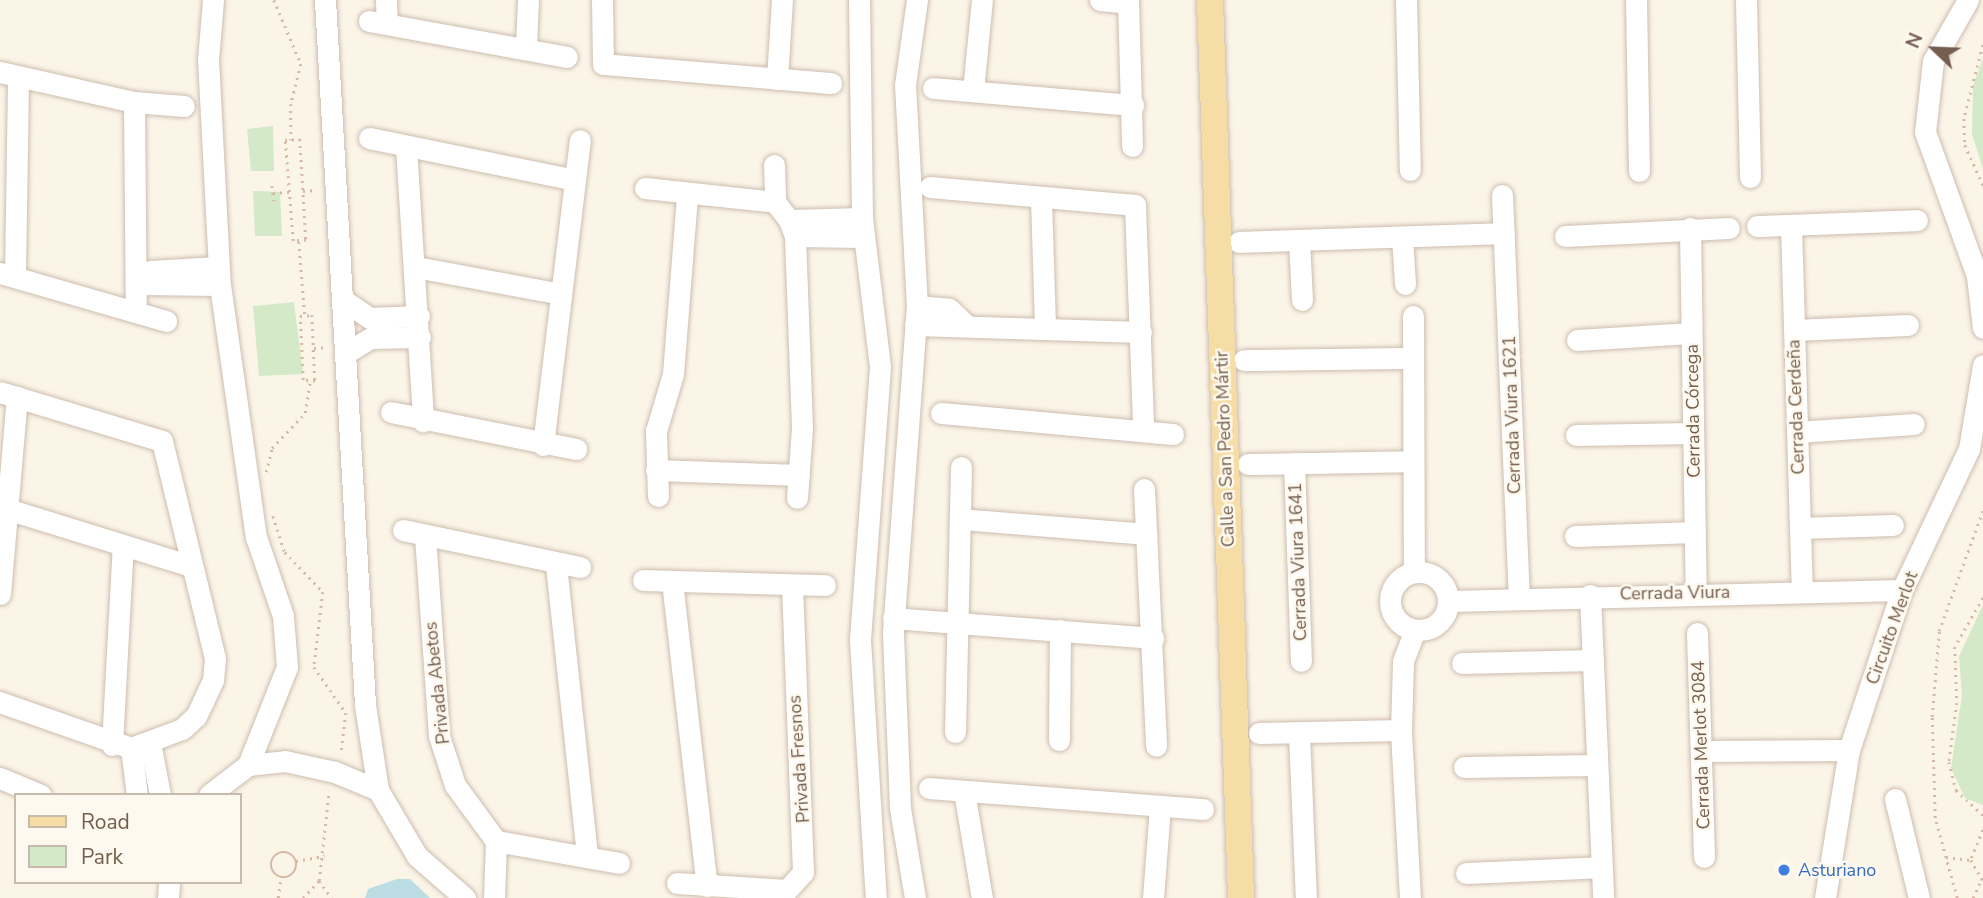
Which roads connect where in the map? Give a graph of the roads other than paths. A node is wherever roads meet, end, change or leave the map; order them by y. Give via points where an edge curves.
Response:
1 (213, 0) edge
2 (325, 0) edge
3 (386, 0) edge
4 (528, 0) edge
5 (602, 0) edge
6 (782, 0) edge
7 (859, 0) edge
8 (917, 0) edge
9 (982, 0) edge
10 (1100, 0) edge
11 (1210, 0) edge
12 (1406, 0) edge
13 (1636, 0) edge
14 (1746, 0) edge
15 (1968, 0) edge
16 (1128, 1) edge
17 (526, 46) junction
18 (567, 57) dead end
19 (9, 74) edge
20 (777, 79) junction
21 (831, 83) dead end
22 (933, 88) dead end
23 (973, 91) junction
24 (134, 102) junction
25 (1133, 105) junction
26 (184, 106) dead end
27 (369, 138) dead end
28 (580, 140) dead end
29 (1132, 146) dead end
30 (406, 147) junction
31 (774, 164) dead end
32 (1410, 170) dead end
33 (1639, 172) dead end
34 (1750, 177) dead end
35 (575, 180) junction
36 (930, 187) dead end
37 (645, 188) dead end
38 (687, 195) junction
39 (1502, 195) dead end
40 (1041, 199) junction
41 (775, 202) junction
42 (1917, 220) dead end
43 (1791, 225) junction
44 (1757, 226) dead end
45 (863, 227) junction
46 (792, 228) junction
47 (1690, 228) junction
48 (1729, 228) dead end
49 (1504, 233) junction
50 (1565, 236) dead end
51 (1402, 237) junction
52 (1299, 241) junction
53 (1239, 242) dead end
54 (416, 267) junction
55 (8, 274) edge
56 (219, 276) junction
57 (139, 278) junction
58 (1405, 284) dead end
59 (561, 294) junction
60 (1302, 300) dead end
61 (346, 302) junction
62 (136, 312) junction
63 (916, 315) junction
64 (1413, 316) dead end
65 (166, 321) dead end
66 (1908, 325) dead end
67 (419, 326) junction
68 (1045, 327) junction
69 (370, 328) junction
70 (1983, 328) edge
71 (1794, 330) junction
72 (1140, 332) junction
73 (1692, 333) junction
74 (1577, 340) dead end
75 (349, 351) junction
76 (1412, 358) junction
77 (1244, 360) dead end
78 (1983, 365) edge
79 (8, 394) edge
80 (391, 412) dead end
81 (941, 412) dead end
82 (423, 421) junction
83 (1914, 424) dead end
84 (1143, 428) junction
85 (1797, 432) junction
86 (1693, 433) junction
87 (1173, 434) dead end
88 (1576, 435) dead end
89 (544, 445) junction
90 (576, 449) dead end
91 (1413, 461) junction
92 (1294, 463) junction
93 (1248, 464) dead end
94 (961, 467) dead end
95 (656, 470) junction
96 (799, 475) junction
97 (1144, 489) dead end
98 (658, 496) dead end
99 (797, 498) dead end
100 (7, 509) junction
101 (960, 519) junction
102 (1893, 525) dead end
103 (1800, 528) junction
104 (403, 530) dead end
105 (1695, 532) junction
106 (1146, 534) junction
107 (425, 536) junction
108 (1575, 536) dead end
109 (123, 545) junction
110 (556, 565) junction
111 (191, 566) junction
112 (580, 567) dead end
113 (1413, 572) junction
114 (643, 580) dead end
115 (672, 581) junction
116 (825, 585) dead end
117 (792, 587) junction
118 (1802, 590) junction
119 (1902, 590) junction
120 (1696, 593) junction
121 (0, 594) edge
122 (1590, 595) junction
123 (1520, 596) junction
124 (1449, 601) junction
125 (893, 625) junction
126 (964, 626) junction
127 (1060, 630) junction
128 (1415, 630) junction
129 (1697, 633) dead end
130 (1153, 638) junction
131 (1593, 660) junction
132 (1301, 661) dead end
133 (1462, 663) dead end
134 (0, 702) edge
135 (1401, 730) junction
136 (955, 732) dead end
137 (1259, 733) dead end
138 (1299, 734) junction
139 (1059, 740) dead end
140 (131, 745) junction
141 (1156, 746) dead end
142 (1849, 750) junction
143 (1701, 751) junction
144 (248, 765) junction
145 (1597, 765) junction
146 (1464, 767) dead end
147 (0, 778) edge
148 (929, 788) dead end
149 (378, 790) junction
150 (964, 791) junction
151 (36, 793) edge
152 (137, 793) edge
153 (159, 793) edge
154 (212, 793) edge
155 (1895, 799) dead end
156 (1160, 808) junction
157 (1203, 809) dead end
158 (502, 842) junction
159 (587, 853) junction
160 (1704, 857) dead end
161 (620, 863) dead end
162 (1601, 867) junction
163 (1466, 873) dead end
164 (677, 883) dead end
165 (707, 886) junction
166 (756, 894) edge
167 (1603, 897) edge
168 (465, 898) edge
169 (494, 898) edge
170 (506, 898) edge
171 (876, 898) edge
172 (915, 898) edge
173 (982, 898) edge
174 (1153, 898) edge
175 (1241, 898) edge
176 (1306, 898) edge
177 (1410, 898) edge
178 (1825, 898) edge
179 (1919, 898) edge

1 - 56 street via 208,59
2 - 61 street
3 - 17 street via 378,22
4 - 17 street
5 - 20 street via 603,64
6 - 20 street
7 - 45 street
8 - 63 street via 905,85
9 - 23 street
10 - 16 street
11 - 175 main road, Calle a San Pedro Mártir
12 - 32 street
13 - 33 street
14 - 34 street
15 - 70 street via 1933,61 1924,132 1977,276
16 - 25 street
17 - 18 street
19 - 24 street
19 - 55 street
20 - 21 street
22 - 23 street
23 - 25 street
24 - 26 street
24 - 57 street via 132,205
25 - 29 street
27 - 30 street
28 - 35 street
30 - 35 street
30 - 54 street
31 - 41 street
35 - 59 street
36 - 40 street
37 - 38 street
38 - 41 street
38 - 95 street via 675,355 656,431
39 - 49 street, Cerrada Viura 1621
40 - 68 street
40 - 72 street via 1135,205
41 - 46 street
42 - 43 street
43 - 44 street
43 - 71 street, Cerrada Cerdeña
45 - 46 street
45 - 171 street via 880,367 860,640
46 - 96 street
47 - 48 street
47 - 50 street
47 - 73 street, Cerrada Córcega
49 - 51 street
49 - 123 street, Cerrada Viura 1621
51 - 52 street
51 - 58 street
52 - 53 street
52 - 60 street
54 - 59 street
54 - 67 street
55 - 62 street
56 - 57 street
56 - 144 street via 256,537 283,616 287,667
57 - 62 street
59 - 89 street
61 - 69 street
61 - 75 street
62 - 65 street
63 - 68 street via 965,325
63 - 125 street
64 - 76 street
66 - 71 street
67 - 69 street
67 - 82 street
68 - 72 street
69 - 75 street
71 - 85 street, Cerrada Cerdeña
72 - 84 street
73 - 74 street
73 - 86 street, Cerrada Córcega
75 - 149 street via 365,705
76 - 77 street
76 - 91 street
78 - 119 street, Circuito Merlot via 1969,449
79 - 100 street
79 - 111 street via 162,441
80 - 82 street
81 - 84 street
82 - 89 street
83 - 85 street
84 - 87 street
85 - 103 street, Cerrada Cerdeña
86 - 88 street
86 - 105 street, Cerrada Córcega
89 - 90 street
91 - 92 street, Cerrada Viura 1641
91 - 113 street
92 - 93 street, Cerrada Viura 1641
92 - 132 street, Cerrada Viura 1641
94 - 101 street
95 - 96 street
95 - 98 street
96 - 99 street
97 - 106 street
100 - 109 street
100 - 121 street
101 - 106 street
101 - 126 street
102 - 103 street
103 - 118 street, Cerrada Cerdeña
104 - 107 street
105 - 108 street
105 - 120 street, Cerrada Córcega
106 - 130 street
107 - 110 street
107 - 158 street, Privada Abetos via 439,736 455,785
109 - 111 street
109 - 140 street
110 - 112 street
110 - 159 street
111 - 140 street via 213,643 214,680 182,729
113 - 124 street via 1442,582
113 - 128 street via 1402,577 1390,598 1398,621
114 - 115 street
115 - 117 street
115 - 165 street
116 - 117 street
117 - 166 street, Privada Fresnos via 805,862 792,888
118 - 119 street, Cerrada Viura
118 - 120 street, Cerrada Viura
119 - 142 street, Circuito Merlot
120 - 122 street, Cerrada Viura
122 - 123 street, Cerrada Viura
122 - 131 street
123 - 124 street, Cerrada Viura
124 - 128 street via 1440,622
125 - 126 street
125 - 172 street via 900,808
126 - 127 street
126 - 136 street
127 - 130 street
127 - 139 street
128 - 135 street via 1403,661
129 - 143 street, Cerrada Merlot 3084
130 - 141 street
131 - 133 street
131 - 145 street
134 - 140 street
135 - 138 street
135 - 177 street
137 - 138 street
138 - 176 street
140 - 152 street
140 - 153 street
142 - 143 street
142 - 178 street, Circuito Merlot
143 - 160 street, Cerrada Merlot 3084
144 - 149 street via 285,761 335,772
144 - 154 street
145 - 146 street
145 - 162 street
147 - 151 street
148 - 150 street
149 - 168 street via 417,856
150 - 156 street
150 - 173 street
155 - 179 street
156 - 157 street
156 - 174 street
158 - 159 street
158 - 169 street
158 - 170 street
159 - 161 street via 597,862
162 - 163 street
162 - 167 street
164 - 165 street, Privada Fresnos
165 - 166 street, Privada Fresnos

